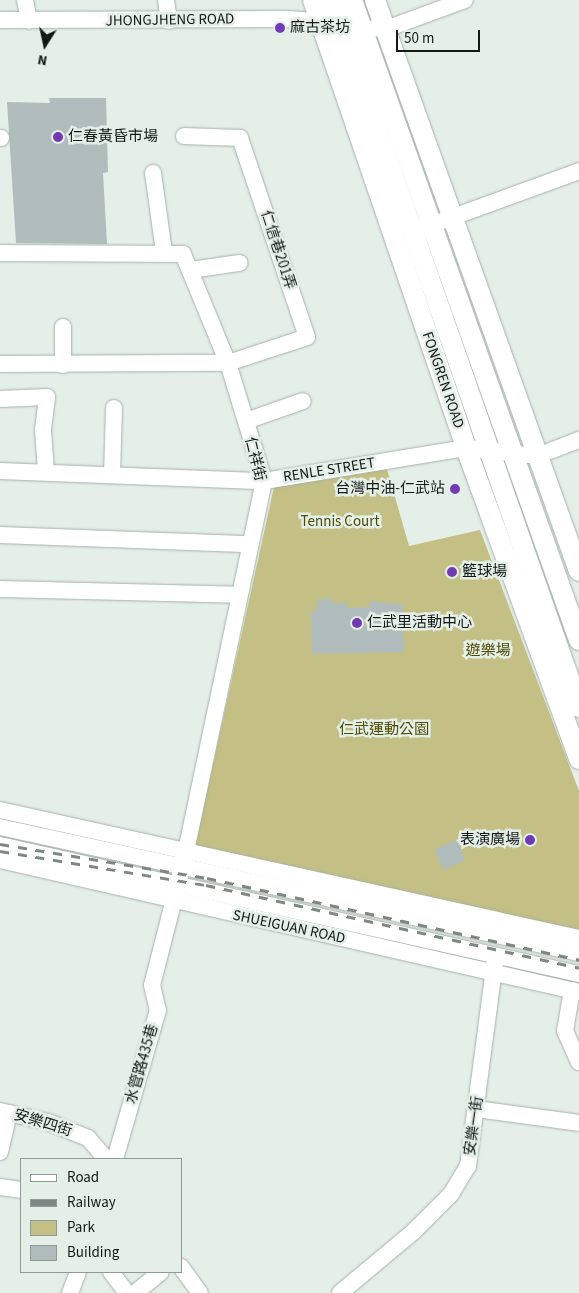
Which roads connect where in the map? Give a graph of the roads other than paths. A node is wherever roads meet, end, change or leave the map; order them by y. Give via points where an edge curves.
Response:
1 (25, 0) edge
2 (166, 0) edge
3 (313, 0) edge
4 (332, 0) edge
5 (352, 0) edge
6 (375, 0) edge
7 (465, 0) edge
8 (0, 20) edge
9 (29, 21) junction
10 (169, 21) junction
11 (320, 21) junction
12 (341, 24) junction
13 (362, 26) junction
14 (386, 29) junction
15 (184, 136) dead end
16 (579, 171) edge
17 (153, 173) dead end
18 (453, 219) junction
19 (431, 225) junction
20 (403, 235) junction
21 (164, 252) junction
22 (0, 253) edge
23 (239, 263) dead end
24 (191, 270) junction
25 (63, 327) dead end
26 (228, 363) junction
27 (0, 364) edge
28 (63, 365) junction
29 (0, 399) edge
30 (303, 401) dead end
31 (114, 408) dead end
32 (246, 421) junction
33 (579, 440) edge
34 (466, 448) junction
35 (487, 451) junction
36 (510, 453) junction
37 (544, 453) junction
38 (0, 471) edge
39 (46, 472) junction
40 (112, 475) junction
41 (264, 481) junction
42 (0, 535) edge
43 (250, 544) junction
44 (579, 571) edge
45 (0, 589) edge
46 (239, 595) junction
47 (579, 640) edge
48 (579, 707) edge
49 (579, 759) edge
50 (0, 810) edge
51 (0, 827) edge
52 (0, 845) edge
53 (184, 859) junction
54 (0, 860) edge
55 (179, 883) junction
56 (174, 901) junction
57 (500, 935) junction
58 (579, 938) edge
59 (579, 953) edge
60 (494, 963) junction
61 (579, 974) edge
62 (576, 991) edge
63 (579, 1062) edge
64 (476, 1109) junction
65 (4, 1112) edge
66 (579, 1123) edge
67 (0, 1152) edge
68 (105, 1158) edge
69 (115, 1158) edge
70 (0, 1187) edge
71 (20, 1190) edge
72 (182, 1268) edge
73 (78, 1273) edge
74 (112, 1273) edge
75 (160, 1273) edge
76 (70, 1293) edge
77 (127, 1293) edge
78 (134, 1293) edge
79 (200, 1293) edge
80 (340, 1293) edge

1 - 9 street
2 - 10 street
3 - 11 main road, FONGREN ROAD
4 - 12 main road, FONGREN ROAD
5 - 13 main road
6 - 14 main road
7 - 14 street
8 - 9 street, JHONGJHENG ROAD
9 - 10 street, JHONGJHENG ROAD
10 - 11 street, JHONGJHENG ROAD
11 - 12 street, JHONGJHENG ROAD
11 - 20 main road, FONGREN ROAD
12 - 13 street, JHONGJHENG ROAD
12 - 20 main road, FONGREN ROAD
13 - 14 street, JHONGJHENG ROAD
13 - 19 main road
14 - 18 main road
15 - 26 street, 仁信巷201弄 via 240,138 307,337
16 - 18 street
17 - 21 street
18 - 19 street
18 - 37 main road
19 - 20 street
19 - 36 main road
20 - 34 main road, FONGREN ROAD
20 - 35 main road, FONGREN ROAD
21 - 22 street, 仁祥街
21 - 24 street, 仁祥街 via 183,254
23 - 24 street
24 - 26 street, 仁祥街
25 - 28 street
26 - 28 street
26 - 32 street, 仁祥街
27 - 28 street
29 - 39 street via 47,397 43,430
30 - 32 street
31 - 40 street
32 - 41 street, 仁祥街
33 - 37 street
34 - 35 street, RENLE STREET
34 - 41 street, RENLE STREET
34 - 49 main road, FONGREN ROAD
35 - 36 street, RENLE STREET
35 - 48 main road, FONGREN ROAD
36 - 37 street, RENLE STREET
36 - 47 main road
37 - 44 main road
38 - 39 street, RENLE STREET
39 - 40 street, RENLE STREET
40 - 41 street, RENLE STREET
41 - 43 street, 仁祥街
42 - 43 street
43 - 46 street, 仁祥街
45 - 46 street
46 - 53 street, 仁祥街
50 - 53 street
51 - 53 street
52 - 55 street, SHUEIGUAN ROAD
53 - 55 street, 水管路435巷
53 - 57 street
53 - 58 street
54 - 56 street, SHUEIGUAN ROAD
55 - 56 street, 水管路435巷
55 - 60 street, SHUEIGUAN ROAD
56 - 60 street, SHUEIGUAN ROAD
56 - 69 street, 水管路435巷 via 152,985 158,1010
57 - 59 street
57 - 60 street, 安樂一街
60 - 61 street, SHUEIGUAN ROAD
60 - 62 street, SHUEIGUAN ROAD
60 - 64 street, 安樂一街
62 - 63 street via 565,1032
64 - 66 street
64 - 80 street, 安樂一街 via 468,1166 451,1194
65 - 67 street
65 - 68 street, 安樂四街 via 48,1122 88,1138
70 - 71 street
72 - 79 street
73 - 76 street
74 - 77 street
75 - 78 street

